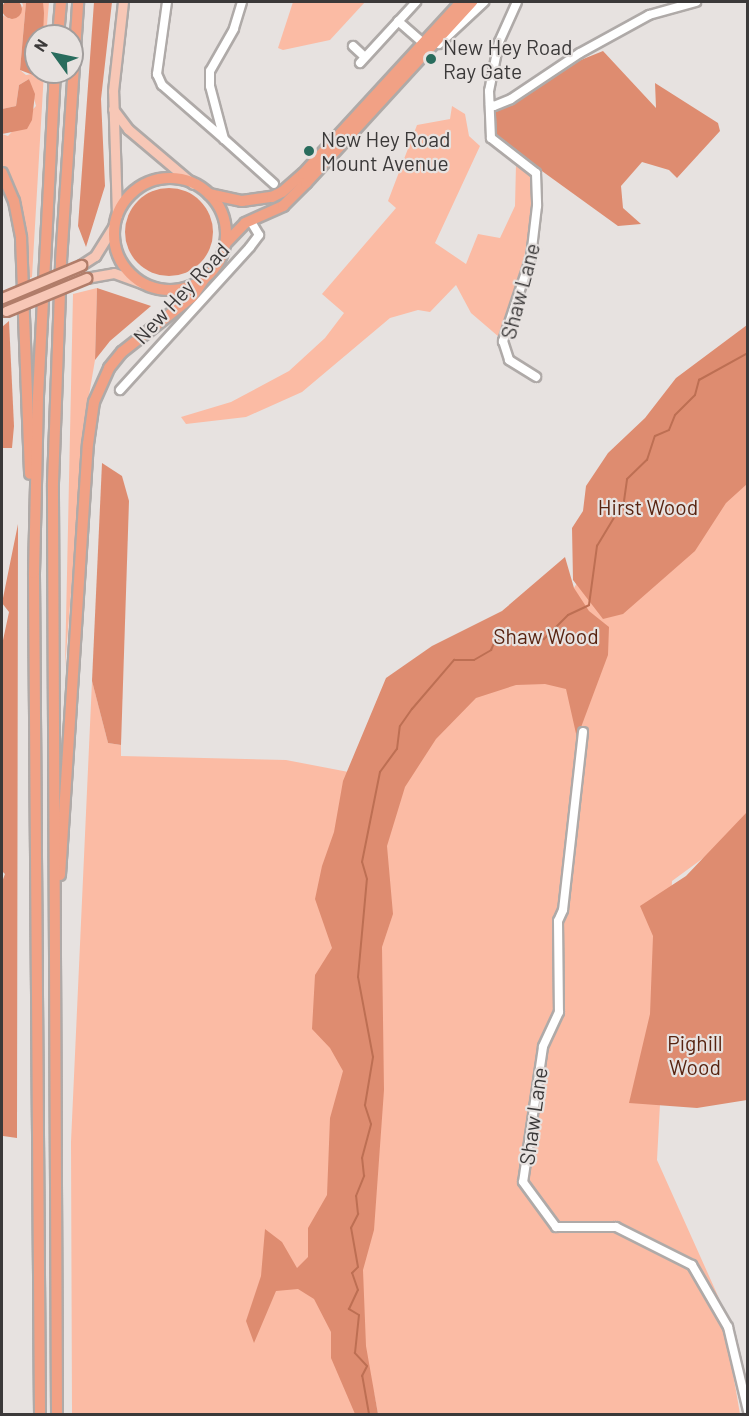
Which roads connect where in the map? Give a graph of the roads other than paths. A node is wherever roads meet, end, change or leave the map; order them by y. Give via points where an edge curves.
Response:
1 (61, 2) edge
2 (78, 2) edge
3 (123, 2) edge
4 (167, 2) edge
5 (242, 2) edge
6 (416, 2) edge
7 (461, 2) edge
8 (472, 2) edge
9 (484, 2) edge
10 (518, 2) edge
11 (696, 2) edge
12 (398, 21) junction
13 (59, 24) edge
14 (423, 43) junction
15 (353, 46) dead end
16 (54, 84) edge
17 (395, 85) junction
18 (490, 104) junction
19 (113, 109) junction
20 (224, 139) junction
21 (2, 173) edge
22 (194, 184) junction
23 (274, 184) dead end
24 (208, 194) junction
25 (235, 201) junction
26 (116, 220) junction
27 (250, 220) junction
28 (225, 244) junction
29 (205, 278) junction
30 (142, 283) junction
31 (2, 298) edge
32 (4, 312) edge
33 (536, 377) dead end
34 (120, 390) dead end
35 (34, 573) junction
36 (583, 732) dead end
37 (54, 965) junction
38 (747, 1412) edge
39 (40, 1414) edge
40 (57, 1414) edge

1 - 13 highway
2 - 37 highway via 61,261 53,483
3 - 19 main road
4 - 20 street via 157,74 162,85
5 - 20 street via 234,29 210,71 210,86
6 - 12 street
7 - 14 highway
8 - 17 highway, New Hey Road
9 - 17 street, New Hey Road
10 - 18 street via 499,42
11 - 18 street via 649,15 511,99
12 - 14 street
12 - 15 street via 362,60
14 - 25 highway via 303,174 272,197
16 - 35 highway
17 - 27 highway, New Hey Road via 283,206
18 - 33 street, Shaw Lane via 491,138 536,173 531,257 503,341 509,360
19 - 22 main road via 128,129
19 - 26 main road
20 - 23 street
21 - 35 highway via 14,201 21,238
22 - 24 highway
22 - 26 highway via 167,178 153,181 125,200
24 - 25 highway
24 - 28 highway via 221,212
25 - 27 highway
26 - 30 highway via 118,256
26 - 31 main road, bridge via 95,256
27 - 28 highway, New Hey Road
27 - 34 street, New Hey Road via 259,235 250,248
28 - 29 highway
29 - 30 highway via 172,290
29 - 37 highway via 192,297 122,352 109,368 94,402 88,444
30 - 32 main road, New Hey Road, bridge via 114,273 86,278
35 - 39 highway
36 - 38 street, Shaw Lane via 564,899 558,921 559,1012 543,1047 523,1182 556,1227 616,1227 692,1264 728,1328
37 - 40 highway

